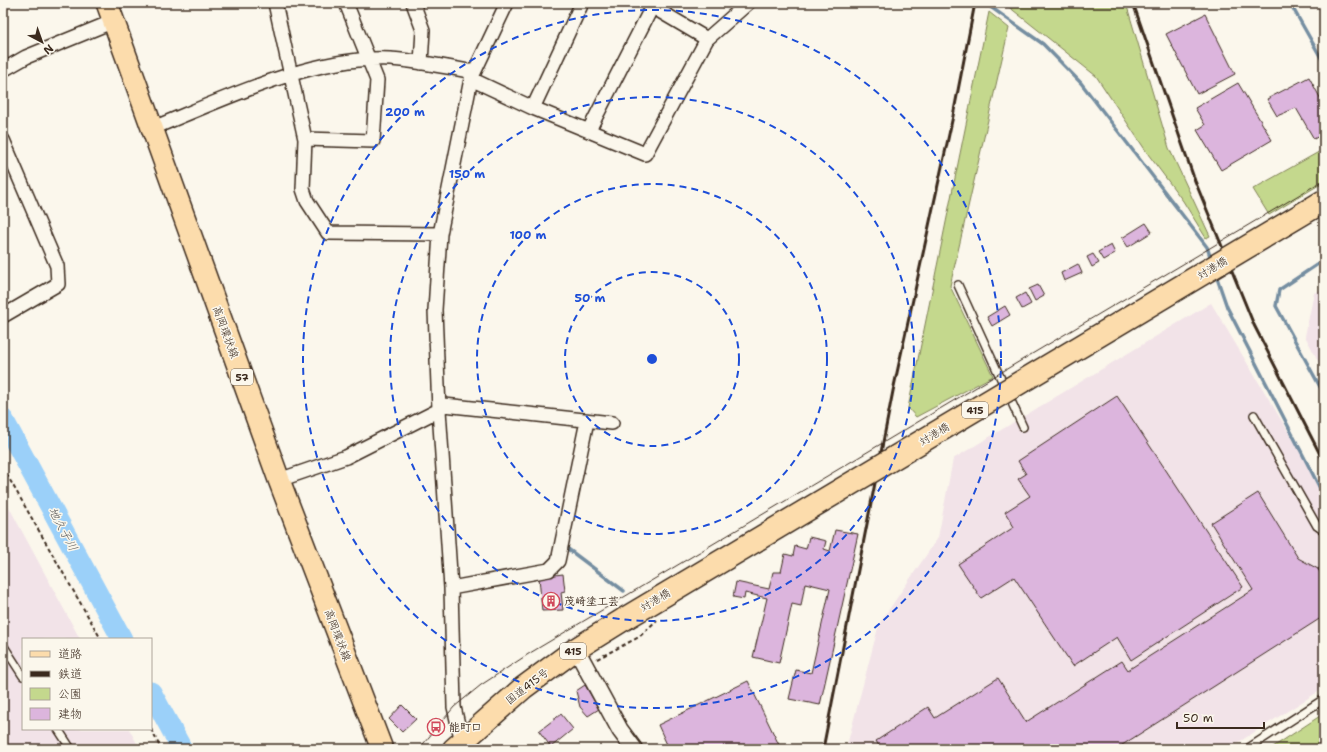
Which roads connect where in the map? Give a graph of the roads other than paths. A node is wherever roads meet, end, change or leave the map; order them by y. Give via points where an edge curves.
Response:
1 (275, 3) edge
2 (346, 3) edge
3 (413, 3) edge
4 (507, 3) edge
5 (582, 3) edge
6 (748, 3) edge
7 (650, 4) edge
8 (110, 12) edge
9 (707, 39) junction
10 (368, 60) junction
11 (421, 63) junction
12 (3, 70) edge
13 (291, 73) junction
14 (473, 75) junction
15 (533, 108) junction
16 (153, 128) junction
17 (589, 130) junction
18 (305, 139) junction
19 (3, 140) edge
20 (1324, 201) edge
21 (440, 234) junction
22 (958, 285) dead end
23 (3, 316) edge
24 (439, 410) junction
25 (1254, 415) dead end
26 (587, 421) junction
27 (612, 423) dead end
28 (1023, 427) dead end
29 (279, 480) junction
30 (1324, 532) edge
31 (451, 588) junction
32 (626, 618) joint
33 (3, 645) edge
34 (581, 657) junction
35 (22, 674) edge
36 (1324, 699) edge
37 (59, 730) edge
38 (462, 747) edge
39 (71, 749) edge
40 (382, 749) edge
41 (634, 749) edge
42 (1247, 749) edge

1 - 13 street
2 - 10 street
3 - 11 street via 423,30
4 - 14 street
5 - 15 street
6 - 9 street
7 - 9 street
7 - 17 street
8 - 12 street
8 - 16 main road, 高岡環状線 / 57
9 - 17 street via 645,154
10 - 11 street via 390,59
10 - 13 street
10 - 18 street via 377,80 373,141
11 - 14 street
13 - 16 street
13 - 18 street
14 - 15 street
14 - 21 street
15 - 17 street
16 - 29 main road, 高岡環状線 / 57
18 - 21 street via 303,189 307,201 328,233
19 - 23 street via 57,266 58,284
20 - 32 highway, 対港橋 / 415, bridge
21 - 24 street via 435,310
22 - 28 lane
24 - 26 street via 444,405
24 - 29 street via 346,457
24 - 31 street
25 - 30 lane via 1317,526
26 - 27 street
26 - 31 street via 558,561 549,570
29 - 40 main road, 高岡環状線 / 57
31 - 38 street via 454,707
32 - 34 highway, 国道415号 / 415
33 - 35 lane
34 - 38 highway, 国道415号 / 415 via 523,688
34 - 41 street via 620,730
36 - 42 lane
37 - 39 lane

